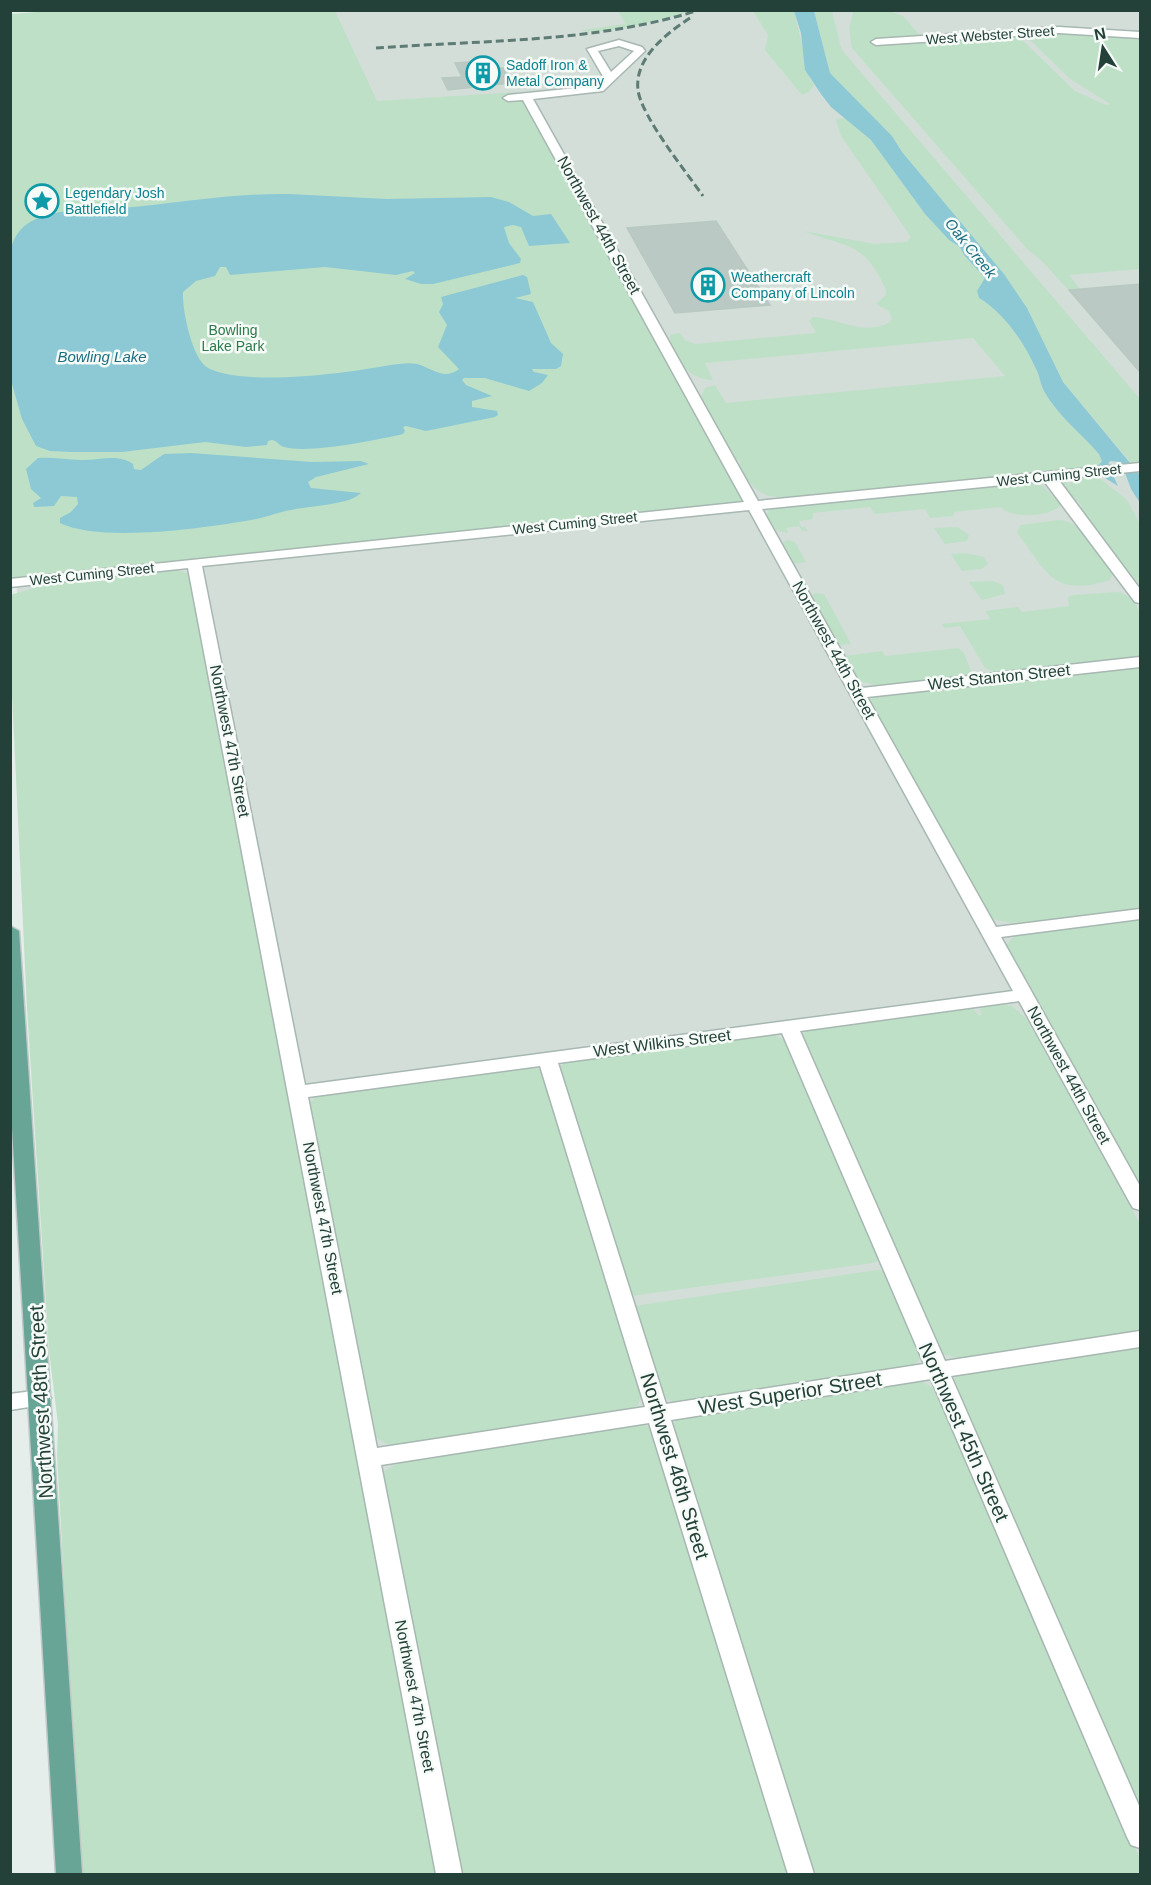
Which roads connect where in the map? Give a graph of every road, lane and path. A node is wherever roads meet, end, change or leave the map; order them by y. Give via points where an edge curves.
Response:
1 (1140, 35) edge
2 (876, 42) dead end
3 (609, 79) dead end
4 (527, 97) junction
5 (508, 98) dead end
6 (1140, 467) edge
7 (1048, 476) junction
8 (755, 505) junction
9 (194, 563) junction
10 (10, 583) edge
11 (1140, 599) edge
12 (1140, 662) edge
13 (857, 693) junction
14 (1140, 914) edge
15 (10, 931) edge
16 (990, 933) junction
17 (1025, 995) junction
18 (789, 1027) junction
19 (547, 1058) junction
20 (298, 1092) junction
21 (1140, 1203) edge
22 (1140, 1339) edge
23 (938, 1370) junction
24 (40, 1398) junction
25 (10, 1402) edge
26 (658, 1413) junction
27 (369, 1458) junction
28 (1140, 1837) edge
29 (69, 1875) edge
30 (449, 1875) edge
31 (801, 1875) edge

1 - 2 street, West Webster Street via 1059,30
3 - 4 street via 594,91
4 - 5 street
4 - 8 street, Northwest 44th Street
6 - 7 street, West Cuming Street
7 - 8 street, West Cuming Street
7 - 11 street
8 - 9 street, West Cuming Street
8 - 13 street, Northwest 44th Street
9 - 10 street, West Cuming Street
9 - 20 street, Northwest 47th Street
12 - 13 street, West Stanton Street
13 - 16 street, Northwest 44th Street
14 - 16 street
15 - 24 main road, Northwest 48th Street
16 - 17 street, Northwest 44th Street
17 - 18 street, West Wilkins Street
17 - 21 street, Northwest 44th Street
18 - 19 street, West Wilkins Street
18 - 23 street, Northwest 45th Street
19 - 20 street, West Wilkins Street
19 - 26 street, Northwest 46th Street
20 - 27 street, Northwest 47th Street
22 - 23 street, West Superior Street
23 - 26 street, West Superior Street
23 - 28 street, Northwest 45th Street
24 - 25 street
24 - 29 main road, Northwest 48th Street
26 - 27 street, West Superior Street
26 - 31 street, Northwest 46th Street
27 - 30 street, Northwest 47th Street

